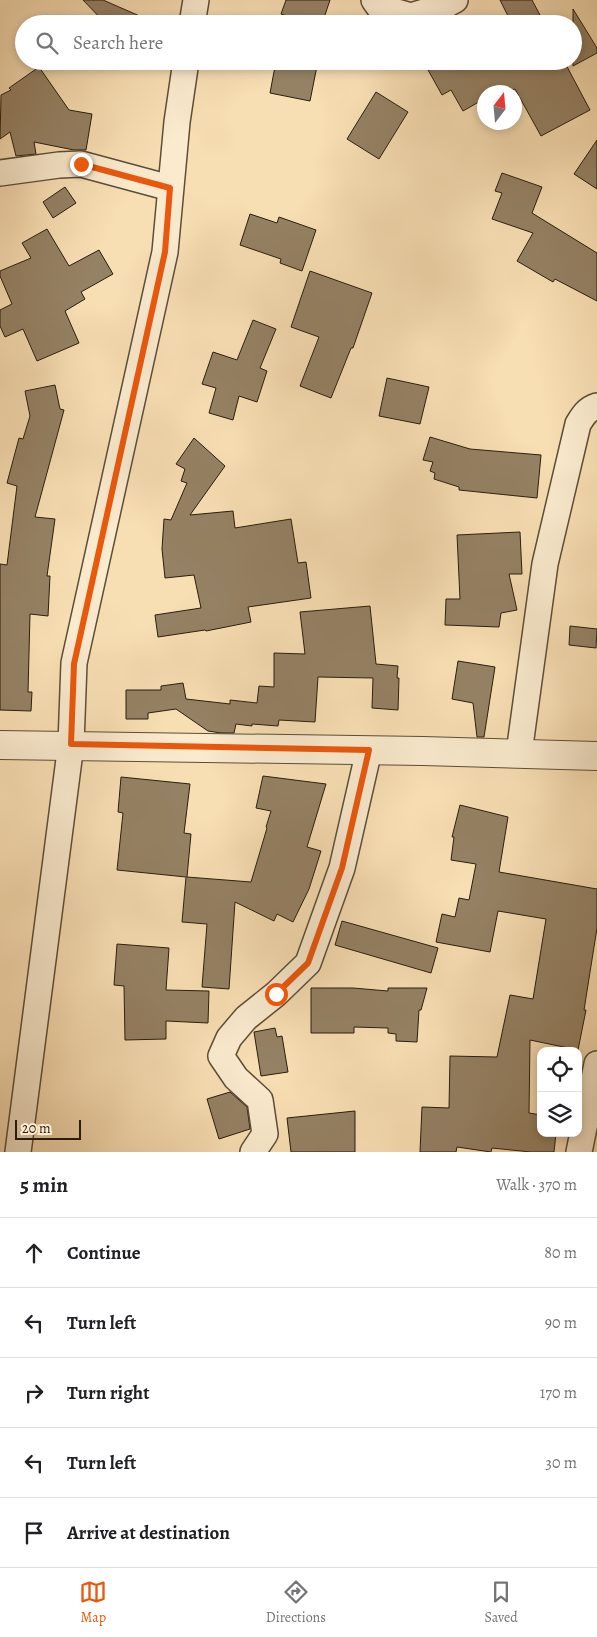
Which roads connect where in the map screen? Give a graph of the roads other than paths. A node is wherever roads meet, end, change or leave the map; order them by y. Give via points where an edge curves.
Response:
1 (196, 0) edge
2 (374, 0) edge
3 (455, 0) edge
4 (194, 15) edge
5 (408, 15) edge
6 (415, 15) edge
7 (185, 70) edge
8 (0, 173) edge
9 (170, 188) junction
10 (597, 406) edge
11 (0, 744) edge
12 (71, 744) junction
13 (369, 750) junction
14 (519, 753) junction
15 (597, 756) edge
16 (597, 1064) edge
17 (18, 1152) edge
18 (253, 1152) edge
19 (578, 1152) edge

1 - 4 street
2 - 5 street via 379,7
3 - 6 street
7 - 9 street
8 - 9 street via 81,164
9 - 12 street via 165,252 74,664
10 - 14 street via 584,414 578,424 548,555
11 - 12 street
12 - 13 street
12 - 17 street
13 - 14 street
13 - 18 street via 342,868 308,963 246,1018 229,1038 222,1056 236,1078 260,1100 265,1134
14 - 15 street
16 - 19 street

